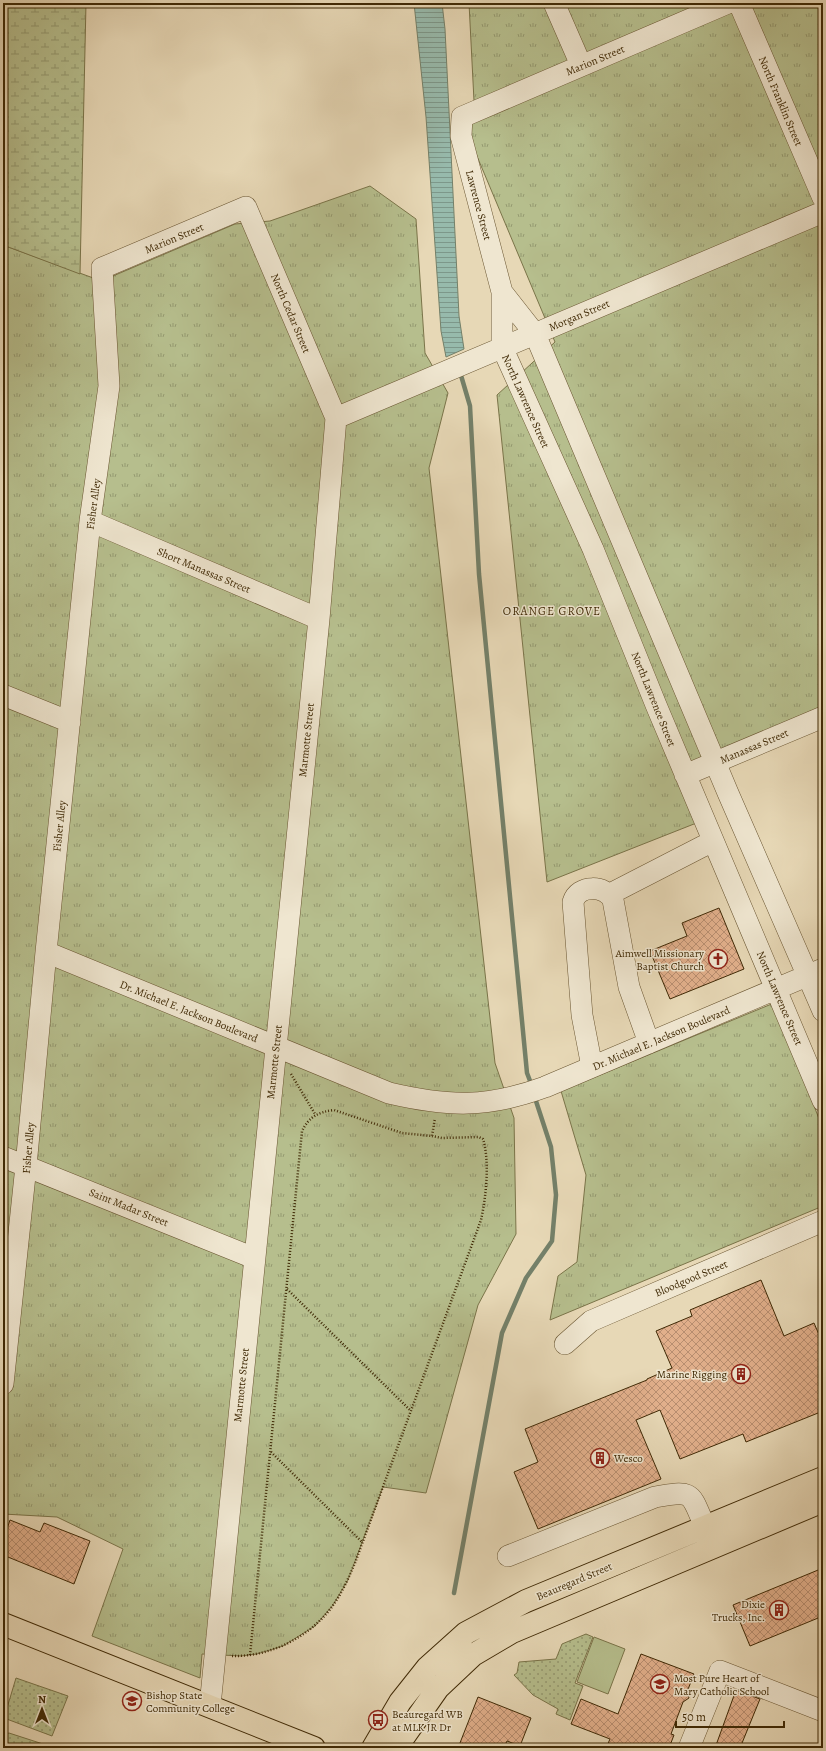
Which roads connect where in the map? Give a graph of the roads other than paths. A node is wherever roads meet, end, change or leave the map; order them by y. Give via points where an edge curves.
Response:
1 (554, 3) edge
2 (728, 3) edge
3 (739, 3) edge
4 (581, 65) junction
5 (462, 117) joint
6 (823, 198) edge
7 (246, 207) joint
8 (823, 212) edge
9 (102, 268) joint
10 (502, 292) junction
11 (535, 334) junction
12 (502, 348) junction
13 (336, 418) junction
14 (90, 522) junction
15 (319, 619) junction
16 (3, 695) edge
17 (823, 716) edge
18 (70, 722) junction
19 (716, 762) junction
20 (685, 775) junction
21 (713, 841) junction
22 (610, 894) junction
23 (46, 952) junction
24 (816, 972) edge
25 (777, 989) junction
26 (823, 1011) edge
27 (649, 1043) junction
28 (275, 1047) junction
29 (592, 1067) junction
30 (823, 1101) edge
31 (3, 1157) edge
32 (26, 1166) junction
33 (823, 1221) edge
34 (254, 1258) junction
35 (565, 1344) dead end
36 (3, 1384) edge
37 (823, 1478) edge
38 (823, 1501) edge
39 (705, 1527) junction
40 (508, 1556) dead end
41 (3, 1624) edge
42 (210, 1706) junction
43 (823, 1711) edge
44 (314, 1748) edge
45 (373, 1748) edge
46 (396, 1748) edge
47 (689, 1748) edge

1 - 4 street
2 - 4 street, Marion Street
3 - 6 street, North Franklin Street
4 - 5 street, Marion Street
5 - 10 street, Lawrence Street via 461,136
7 - 9 street, Marion Street
7 - 13 street, North Cedar Street
8 - 11 street, Morgan Street
9 - 14 street, Fisher Alley via 109,386
10 - 11 street
10 - 12 street, North Lawrence Street
11 - 12 street, Morgan Street
11 - 19 street
12 - 13 street, Morgan Street
12 - 20 street, North Lawrence Street via 593,549
13 - 15 street, Marmotte Street
14 - 15 street, Short Manassas Street
14 - 18 street, Fisher Alley
15 - 28 street, Marmotte Street
16 - 18 street
17 - 19 street, Manassas Street
18 - 23 street, Fisher Alley
19 - 20 street, Manassas Street
19 - 24 street
20 - 21 street, North Lawrence Street
21 - 22 street
21 - 25 street, North Lawrence Street
22 - 27 street via 628,987
22 - 29 street via 600,889 586,889 579,892 574,902 582,1015
23 - 28 street, Dr. Michael E. Jackson Boulevard
23 - 32 street, Fisher Alley
24 - 25 street, Dr. Michael E. Jackson Boulevard
24 - 26 street
25 - 27 street, Dr. Michael E. Jackson Boulevard
25 - 30 street, North Lawrence Street
27 - 29 street, Dr. Michael E. Jackson Boulevard
28 - 29 street, Dr. Michael E. Jackson Boulevard via 389,1092 418,1100 445,1103 484,1104 518,1097
28 - 34 street, Marmotte Street
31 - 32 street, Saint Madar Street
32 - 34 street, Saint Madar Street
32 - 36 street, Fisher Alley
33 - 35 street, Bloodgood Street via 591,1321
34 - 42 street, Marmotte Street
37 - 39 main road, Beauregard Street
38 - 46 main road, Beauregard Street via 512,1632 473,1655 438,1688
39 - 40 street via 693,1498 685,1494 675,1494 655,1498
39 - 45 main road, Beauregard Street via 526,1601 466,1633 427,1668 400,1702
41 - 42 main road
42 - 44 main road
43 - 47 street via 720,1671

